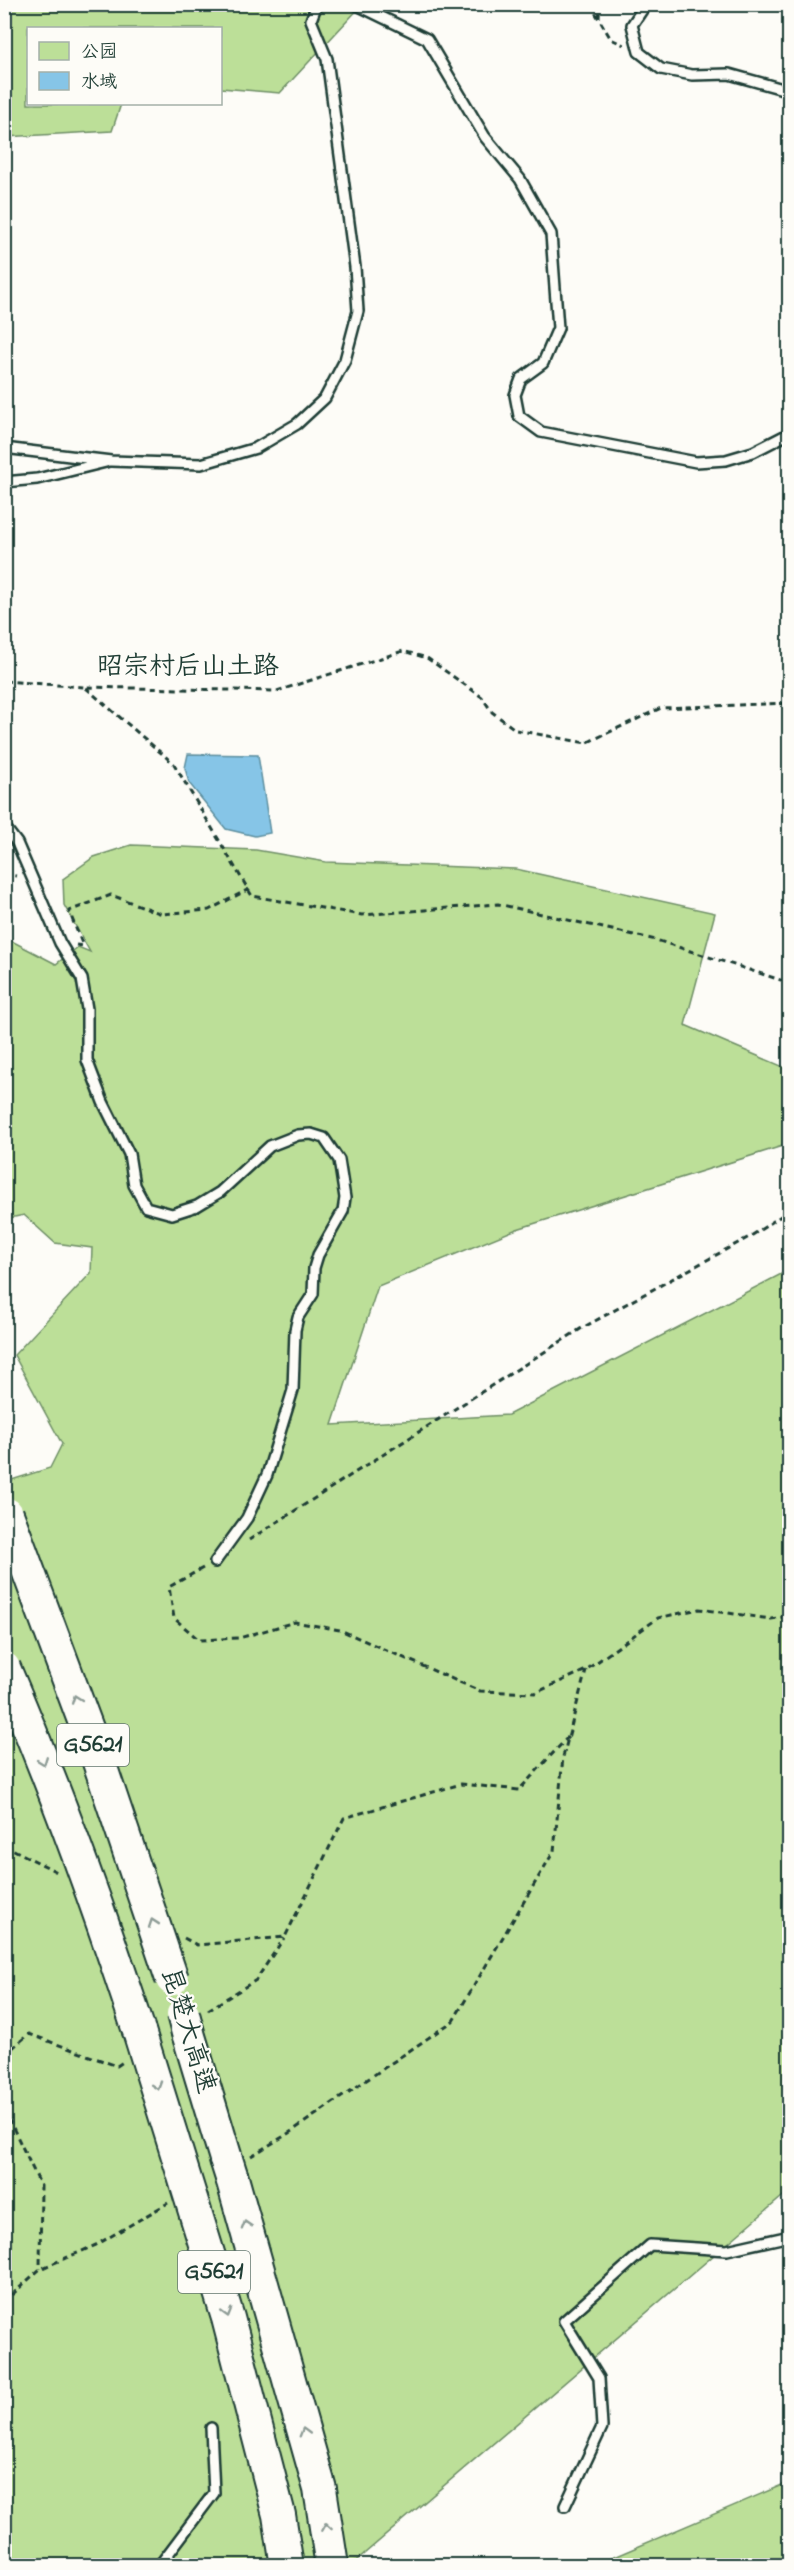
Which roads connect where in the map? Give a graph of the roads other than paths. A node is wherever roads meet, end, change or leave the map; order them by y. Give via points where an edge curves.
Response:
1 (317, 4) edge
2 (355, 4) edge
3 (646, 4) edge
4 (789, 91) edge
5 (789, 434) edge
6 (4, 448) edge
7 (111, 461) junction
8 (4, 482) edge
9 (4, 826) edge
10 (5, 1509) edge
11 (215, 1562) road end
12 (4, 1668) edge
13 (789, 2236) edge
14 (211, 2428) dead end
15 (565, 2506) dead end
16 (159, 2565) edge
17 (287, 2565) edge
18 (332, 2565) edge

1 - 7 lane via 311,20 327,59 358,311 345,360 325,398 297,424 256,448 201,464
2 - 5 lane via 427,39 485,137 520,179 551,234 558,328 543,363 520,379 515,395 519,416 541,432 696,462 726,460 753,452
3 - 4 lane via 632,25 639,52 661,69 692,75 729,74
6 - 7 lane
7 - 8 lane
9 - 11 lane via 17,843 60,943 82,979 87,1009 87,1060 102,1101 129,1154 134,1185 146,1208 172,1214 197,1206 220,1192 270,1146 298,1135 324,1138 339,1160 345,1198 343,1211 318,1255 313,1294 298,1317 293,1390 267,1475 247,1518
18 -> 10 highway, 昆楚大高速 / G5621, bridge via 320,2489 235,2165 192,2020 172,1979 95,1750
12 -> 17 highway, 昆楚大高速 / G5621, bridge via 98,1904 139,2031 228,2318 279,2515
13 - 15 lane via 727,2250 650,2245 564,2321 600,2378 602,2427
14 - 16 lane via 214,2493

